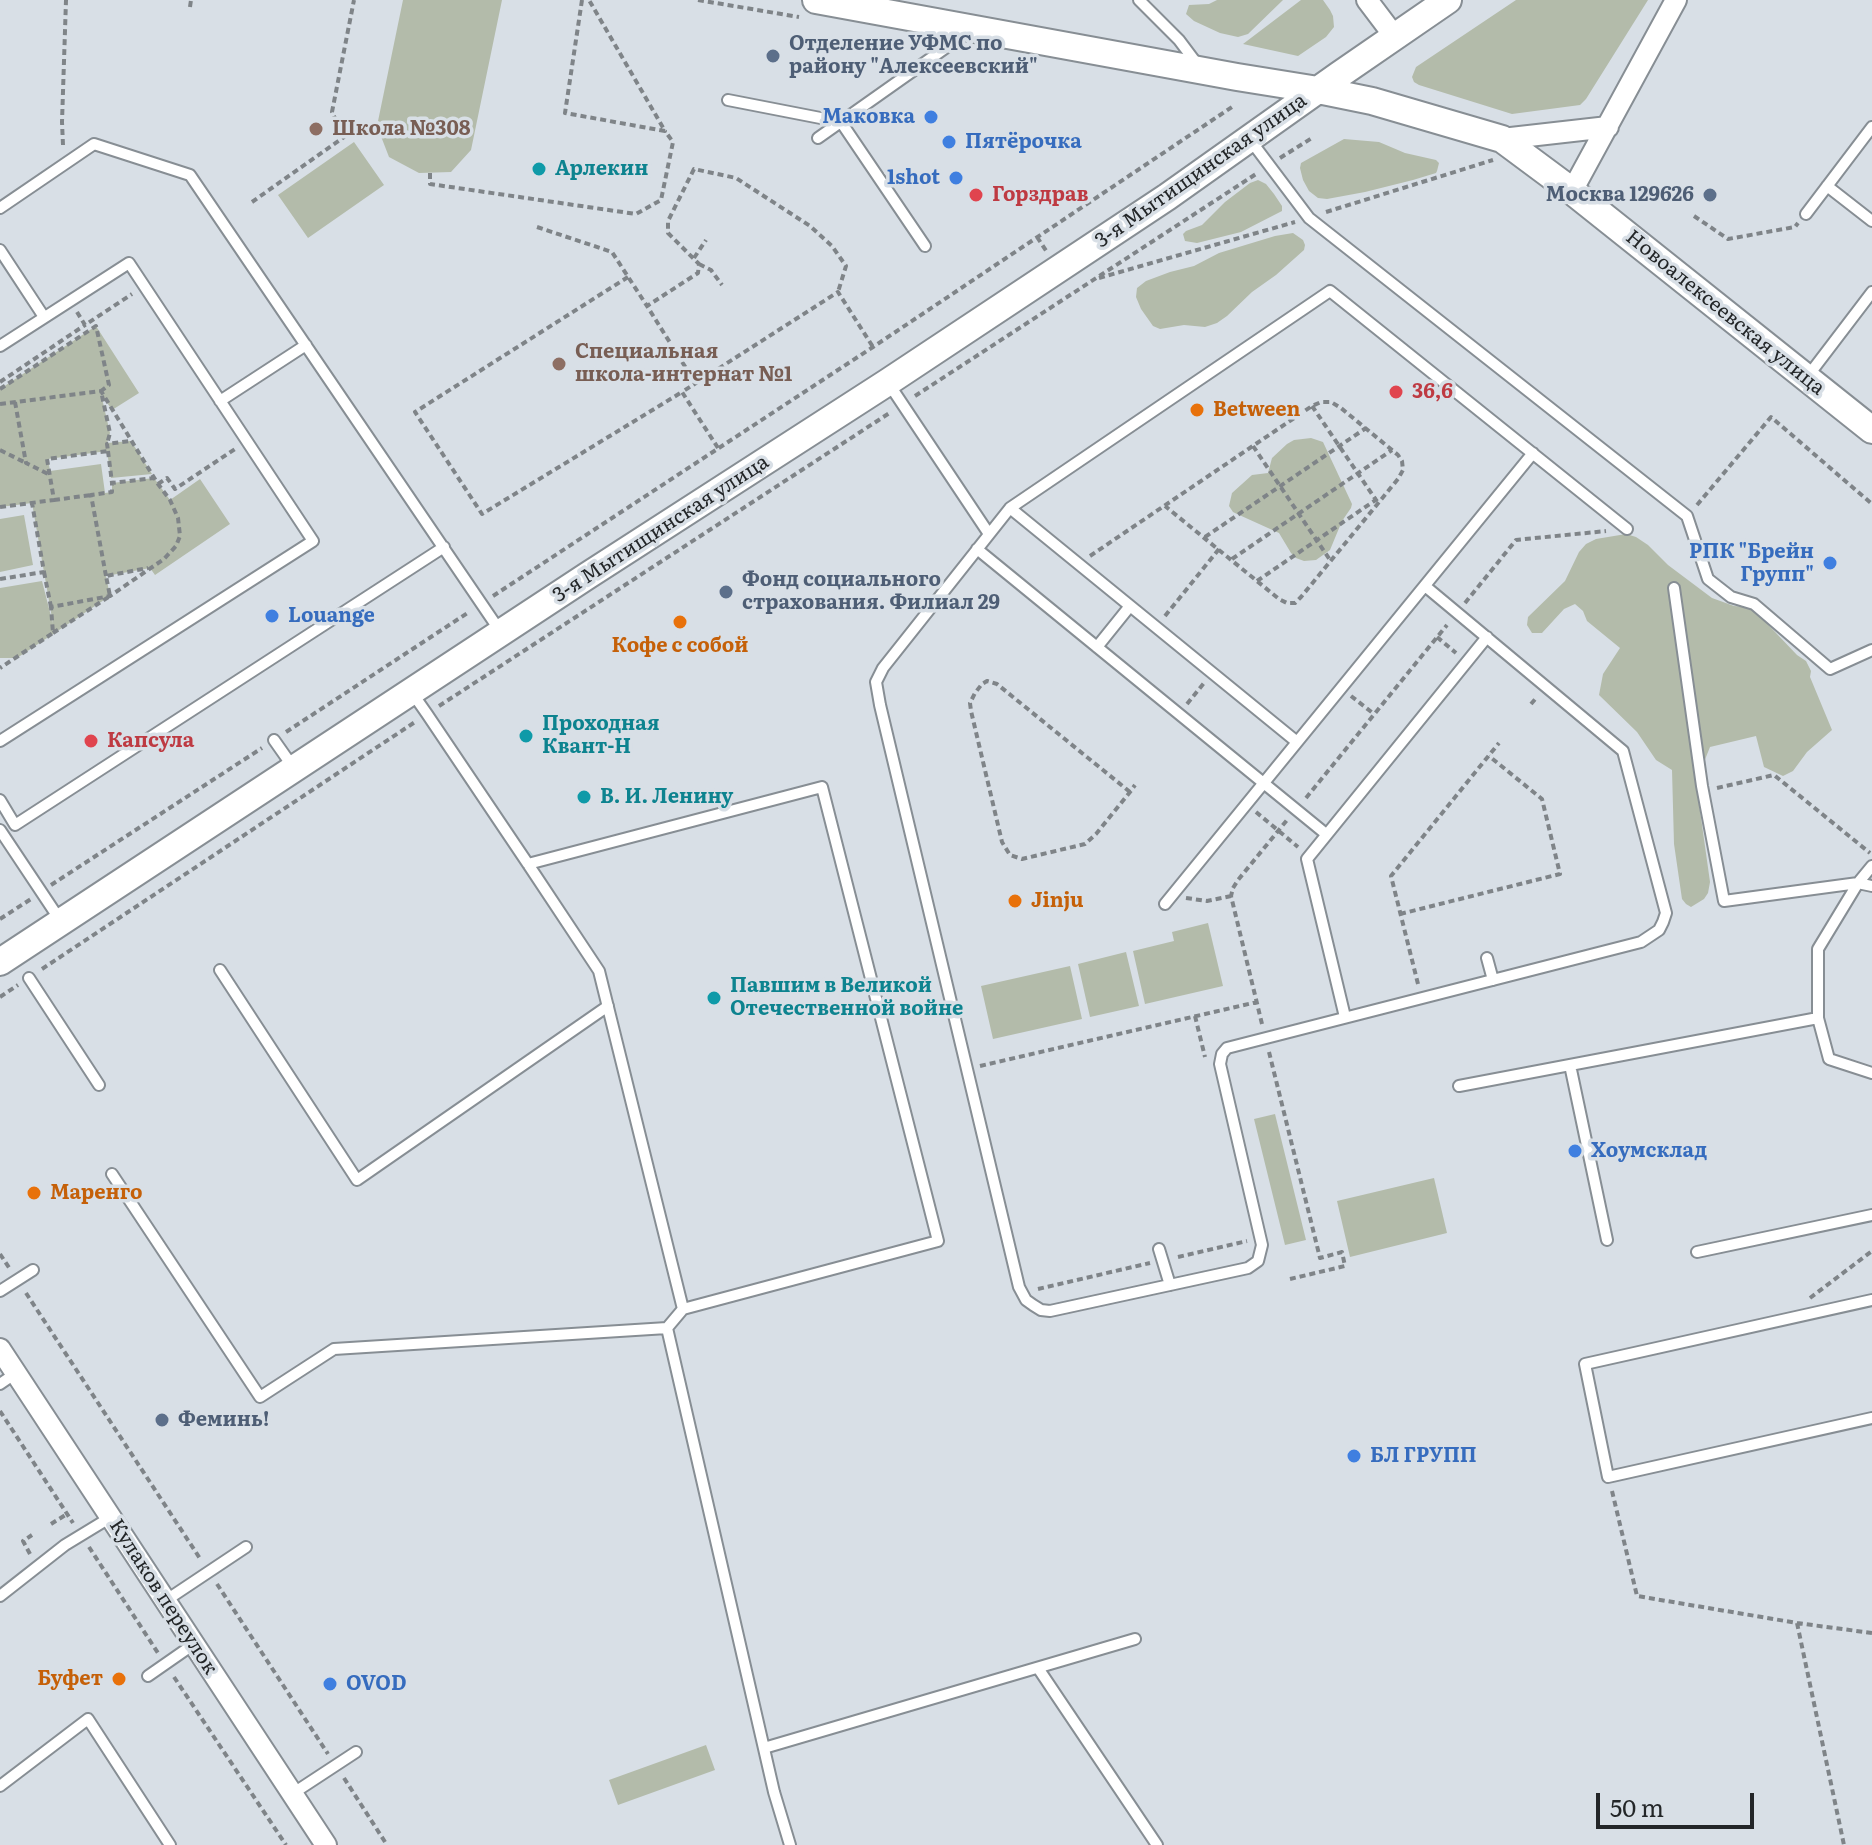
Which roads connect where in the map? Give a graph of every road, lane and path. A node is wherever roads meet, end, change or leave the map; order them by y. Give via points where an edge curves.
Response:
1 (66, 0) edge
2 (191, 0) edge
3 (354, 0) edge
4 (582, 0) edge
5 (589, 0) edge
6 (816, 0) edge
7 (1139, 0) edge
8 (1367, 0) edge
9 (1448, 0) edge
10 (1676, 0) edge
11 (190, 7) dead end
12 (973, 29) junction
13 (1395, 37) junction
14 (1202, 71) junction
15 (1318, 90) junction
16 (728, 100) dead end
17 (1235, 105) dead end
18 (841, 122) junction
19 (1608, 127) junction
20 (1872, 127) edge
21 (665, 131) junction
22 (818, 138) dead end
23 (1312, 138) dead end
24 (1502, 139) junction
25 (1249, 140) junction
26 (65, 164) junction
27 (1268, 165) junction
28 (430, 173) dead end
29 (1827, 186) junction
30 (1572, 191) junction
31 (252, 202) dead end
32 (0, 208) edge
33 (1806, 214) joint
34 (1694, 216) dead end
35 (1872, 221) edge
36 (537, 227) dead end
37 (1037, 237) junction
38 (706, 240) dead end
39 (925, 246) dead end
40 (0, 250) edge
41 (1049, 254) dead end
42 (693, 259) junction
43 (699, 264) junction
44 (628, 277) junction
45 (722, 285) dead end
46 (144, 286) junction
47 (838, 292) junction
48 (1872, 292) edge
49 (70, 300) junction
50 (647, 306) junction
51 (44, 317) junction
52 (85, 325) junction
53 (306, 345) junction
54 (0, 346) edge
55 (873, 347) junction
56 (1806, 378) junction
57 (0, 382) edge
58 (696, 384) junction
59 (0, 389) edge
60 (101, 391) junction
61 (682, 392) junction
62 (896, 393) junction
63 (220, 401) junction
64 (15, 402) junction
65 (0, 404) edge
66 (1312, 406) junction
67 (1366, 428) junction
68 (1872, 430) edge
69 (131, 441) junction
70 (247, 441) junction
71 (107, 444) junction
72 (1253, 446) junction
73 (1339, 446) junction
74 (718, 448) junction
75 (0, 450) edge
76 (1392, 450) junction
77 (108, 451) junction
78 (1533, 453) junction
79 (26, 463) junction
80 (1358, 474) junction
81 (50, 475) junction
82 (154, 478) junction
83 (112, 483) junction
84 (158, 484) junction
85 (1280, 486) junction
86 (91, 495) junction
87 (54, 500) junction
88 (1376, 502) junction
89 (32, 503) junction
90 (1872, 504) edge
91 (1165, 506) junction
92 (0, 507) edge
93 (1010, 508) junction
94 (1299, 514) junction
95 (1687, 516) junction
96 (1627, 529) joint
97 (989, 534) junction
98 (1204, 538) junction
99 (1317, 540) junction
100 (444, 547) junction
101 (977, 549) junction
102 (1219, 549) junction
103 (1231, 560) junction
104 (1331, 561) junction
105 (1079, 564) junction
106 (150, 568) junction
107 (44, 572) junction
108 (106, 576) junction
109 (0, 579) edge
110 (1257, 581) junction
111 (1425, 586) junction
112 (1674, 588) dead end
113 (110, 596) junction
114 (481, 604) junction
115 (1130, 606) junction
116 (51, 607) junction
117 (1457, 612) junction
118 (1156, 627) junction
119 (1442, 631) dead end
120 (53, 633) junction
121 (502, 633) junction
122 (1437, 637) junction
123 (1487, 637) junction
124 (1097, 647) junction
125 (1872, 650) edge
126 (1466, 662) junction
127 (0, 668) edge
128 (1212, 673) junction
129 (412, 692) junction
130 (427, 714) junction
131 (1180, 714) junction
132 (274, 740) junction
133 (0, 741) edge
134 (1297, 742) junction
135 (1499, 743) dead end
136 (1489, 756) junction
137 (294, 769) junction
138 (1264, 783) junction
139 (1135, 785) dead end
140 (1703, 791) junction
141 (1130, 792) junction
142 (0, 800) edge
143 (1247, 805) junction
144 (1296, 809) junction
145 (1278, 831) junction
146 (1326, 834) junction
147 (2, 836) edge
148 (1309, 855) junction
149 (1872, 855) edge
150 (528, 864) junction
151 (1872, 866) edge
152 (1858, 883) junction
153 (1872, 886) edge
154 (41, 892) junction
155 (1173, 894) junction
156 (1231, 896) junction
157 (1165, 904) dead end
158 (1400, 914) junction
159 (0, 919) edge
160 (61, 921) junction
161 (1487, 958) dead end
162 (0, 962) edge
163 (220, 970) dead end
164 (29, 978) junction
165 (1493, 980) junction
166 (0, 997) edge
167 (1422, 998) junction
168 (1257, 1002) junction
169 (608, 1006) junction
170 (1195, 1016) junction
171 (1345, 1017) junction
172 (1818, 1018) junction
173 (1266, 1038) junction
174 (1206, 1061) dead end
175 (1570, 1065) junction
176 (980, 1066) dead end
177 (1872, 1073) edge
178 (99, 1085) dead end
179 (1459, 1086) dead end
180 (112, 1174) dead end
181 (1872, 1215) edge
182 (1607, 1240) dead end
183 (1248, 1241) dead end
184 (1872, 1251) edge
185 (1697, 1252) dead end
186 (0, 1254) edge
187 (1161, 1255) junction
188 (33, 1270) dead end
189 (1290, 1279) dead end
190 (17, 1280) junction
191 (1170, 1285) junction
192 (1032, 1290) dead end
193 (0, 1291) edge
194 (1872, 1300) edge
195 (683, 1309) junction
196 (1779, 1321) junction
197 (667, 1328) junction
198 (0, 1349) edge
199 (8, 1378) edge
200 (0, 1411) edge
201 (1872, 1418) edge
202 (1608, 1477) junction
203 (67, 1514) junction
204 (111, 1517) junction
205 (51, 1524) dead end
206 (32, 1535) dead end
207 (81, 1535) junction
208 (246, 1547) dead end
209 (38, 1567) junction
210 (209, 1572) junction
211 (0, 1596) edge
212 (165, 1601) junction
213 (1797, 1623) junction
214 (1872, 1633) edge
215 (1135, 1639) dead end
216 (194, 1644) junction
217 (166, 1664) junction
218 (1038, 1668) junction
219 (148, 1676) dead end
220 (764, 1748) junction
221 (356, 1752) dead end
222 (336, 1766) junction
223 (0, 1786) edge
224 (292, 1794) junction
225 (170, 1845) edge
226 (286, 1845) edge
227 (326, 1845) edge
228 (387, 1845) edge
229 (790, 1845) edge
230 (1157, 1845) edge
231 (1844, 1845) edge

1 - 26 path
2 - 11 path
3 - 31 path via 332,112 344,137
4 - 21 path via 565,113
5 - 21 path
6 - 12 street, Новоалексеевская улица
7 - 14 lane
8 - 13 street
9 - 13 street, 3-я Мытищинская улица
10 - 19 street
12 - 14 street, Новоалексеевская улица
12 - 18 lane
13 - 15 street, 3-я Мытищинская улица
14 - 15 street, Новоалексеевская улица
15 - 24 street, Новоалексеевская улица
15 - 25 street, 3-я Мытищинская улица
16 - 18 lane
17 - 37 path
18 - 22 lane
18 - 39 lane
19 - 24 street, Новоалексеевская улица
19 - 30 street
20 - 29 lane
21 - 28 path via 673,142 661,200 636,214 430,184
23 - 27 path
24 - 30 street, Новоалексеевская улица
25 - 27 lane
25 - 62 street, 3-я Мытищинская улица
26 - 32 lane
26 - 53 lane via 94,144 190,175
27 - 62 path
27 - 95 lane via 1309,218
29 - 33 lane
29 - 35 lane
30 - 56 street, Новоалексеевская улица
33 - 34 path via 1795,227 1728,239
36 - 44 path via 612,252
37 - 41 path
37 - 55 path
38 - 42 path
40 - 51 lane
42 - 43 path
42 - 47 path via 668,233 668,221 694,169 736,178 810,226 846,266
43 - 45 path
43 - 50 path via 698,273
44 - 50 path
44 - 61 path via 415,412 482,514
46 - 49 lane via 129,263
46 - 52 path
46 - 63 lane
47 - 55 path
47 - 58 path
48 - 56 lane
49 - 51 lane
49 - 52 path
50 - 58 path
51 - 54 lane
52 - 57 path
53 - 63 lane
53 - 100 lane
55 - 74 path
56 - 68 street, Новоалексеевская улица
58 - 61 path
59 - 60 path via 96,326 109,385
60 - 64 path
60 - 69 path
60 - 71 path via 110,433
61 - 74 path
62 - 97 lane
62 - 121 street, 3-я Мытищинская улица via 587,576
62 - 130 path
63 - 70 lane
64 - 65 path
64 - 79 path
66 - 67 path via 1331,402
66 - 72 path
66 - 73 path
67 - 73 path
67 - 76 path
69 - 71 path
69 - 82 path
70 - 84 path via 175,489 167,478
70 - 133 lane via 313,541
71 - 77 path
72 - 85 path
72 - 91 path
73 - 80 path
73 - 85 path
74 - 114 path
75 - 79 path
76 - 80 path
76 - 88 path via 1403,470
77 - 81 path via 47,459
77 - 83 path
78 - 93 lane via 1330,291
78 - 96 lane
78 - 111 lane
79 - 81 path
80 - 88 path
80 - 94 path
81 - 87 path
82 - 83 path
82 - 84 path
83 - 86 path via 112,492
84 - 106 path via 178,518 180,536
85 - 94 path
85 - 98 path
86 - 87 path
86 - 108 path
87 - 89 path
88 - 99 path
88 - 104 path
89 - 92 path
89 - 107 path
90 - 95 path via 1771,417
91 - 98 path
91 - 105 path
93 - 97 lane
93 - 105 lane
94 - 99 path
94 - 103 path
95 - 125 lane via 1708,579 1731,597 1754,604 1830,669
96 - 117 path via 1516,540
97 - 101 lane
98 - 102 path
99 - 104 path
99 - 110 path
100 - 114 lane
100 - 142 lane via 15,825
101 - 124 lane
101 - 191 lane via 883,668 877,689 1019,1287 1026,1300 1050,1311
102 - 103 path
102 - 118 path
103 - 110 path
104 - 110 path via 1295,603 1287,603
105 - 115 lane
106 - 108 path
106 - 113 path
107 - 109 path
107 - 116 path
108 - 113 path
111 - 117 lane
111 - 134 lane
112 - 140 lane
113 - 116 path
113 - 120 path
114 - 121 lane
114 - 132 path
115 - 118 lane
115 - 124 lane
116 - 120 path
117 - 123 lane
118 - 128 lane
119 - 122 path
120 - 127 path
121 - 129 street, 3-я Мытищинская улица
122 - 126 path
122 - 144 path
123 - 126 lane
123 - 165 lane via 1623,751 1666,913 1659,930 1641,942
124 - 131 lane
126 - 146 lane
128 - 131 path
128 - 134 lane
129 - 130 lane
129 - 137 street, 3-я Мытищинская улица
130 - 150 lane
130 - 164 path
131 - 138 lane
132 - 137 lane
132 - 154 path
134 - 138 lane
135 - 136 path
136 - 158 path via 1391,876
136 - 158 path via 1542,799 1560,874
137 - 160 street, 3-я Мытищинская улица
138 - 143 lane
138 - 144 lane
139 - 141 path
140 - 149 path via 1774,775
140 - 152 lane via 1724,901
141 - 141 path via 992,681 982,684 972,698 1002,842 1010,855 1022,859 1085,844
143 - 145 path
143 - 155 lane
144 - 145 path
144 - 146 lane
145 - 148 path
145 - 156 path
146 - 148 lane
147 - 154 lane
148 - 171 lane via 1306,863
150 - 169 lane via 599,971
150 - 195 lane via 822,787 938,1241
151 - 152 lane
152 - 153 lane
152 - 172 lane via 1818,949
154 - 159 path
154 - 160 lane
155 - 156 path via 1201,901
155 - 157 lane
156 - 168 path
158 - 167 path
160 - 162 street, 3-я Мытищинская улица
161 - 165 lane
163 - 169 lane via 357,1180
164 - 166 path
164 - 178 lane
165 - 167 lane
167 - 171 lane
168 - 170 path
168 - 173 path
169 - 195 lane
170 - 174 path
170 - 176 path
171 - 173 lane
172 - 175 lane
172 - 177 lane via 1829,1059
173 - 189 path via 1320,1258 1342,1252 1345,1266
173 - 191 lane via 1227,1048 1220,1059 1261,1254 1248,1268
175 - 179 lane
175 - 182 lane
180 - 197 lane via 260,1397 334,1349
181 - 185 lane
183 - 187 path
184 - 196 path
186 - 190 path
187 - 191 lane
187 - 192 path
188 - 190 lane
190 - 193 lane
190 - 210 path
194 - 196 lane
195 - 197 lane
196 - 202 lane via 1585,1364
197 - 220 lane
198 - 199 street, Кулаков переулок
199 - 204 street, Кулаков переулок
200 - 203 path
201 - 202 lane
202 - 213 path via 1637,1596
203 - 205 path
203 - 207 path
204 - 207 lane
204 - 212 street, Кулаков переулок
206 - 209 path via 23,1541
207 - 209 lane
207 - 217 path
208 - 210 lane
209 - 211 lane
210 - 212 lane
210 - 222 path
212 - 216 street, Кулаков переулок
213 - 214 path
213 - 231 path
215 - 218 lane
216 - 217 lane
216 - 224 street, Кулаков переулок
217 - 219 lane
217 - 226 path
218 - 220 lane
218 - 230 lane
220 - 229 lane
221 - 222 lane
222 - 224 lane
222 - 228 path
223 - 225 lane via 92,1716
224 - 227 street, Кулаков переулок

